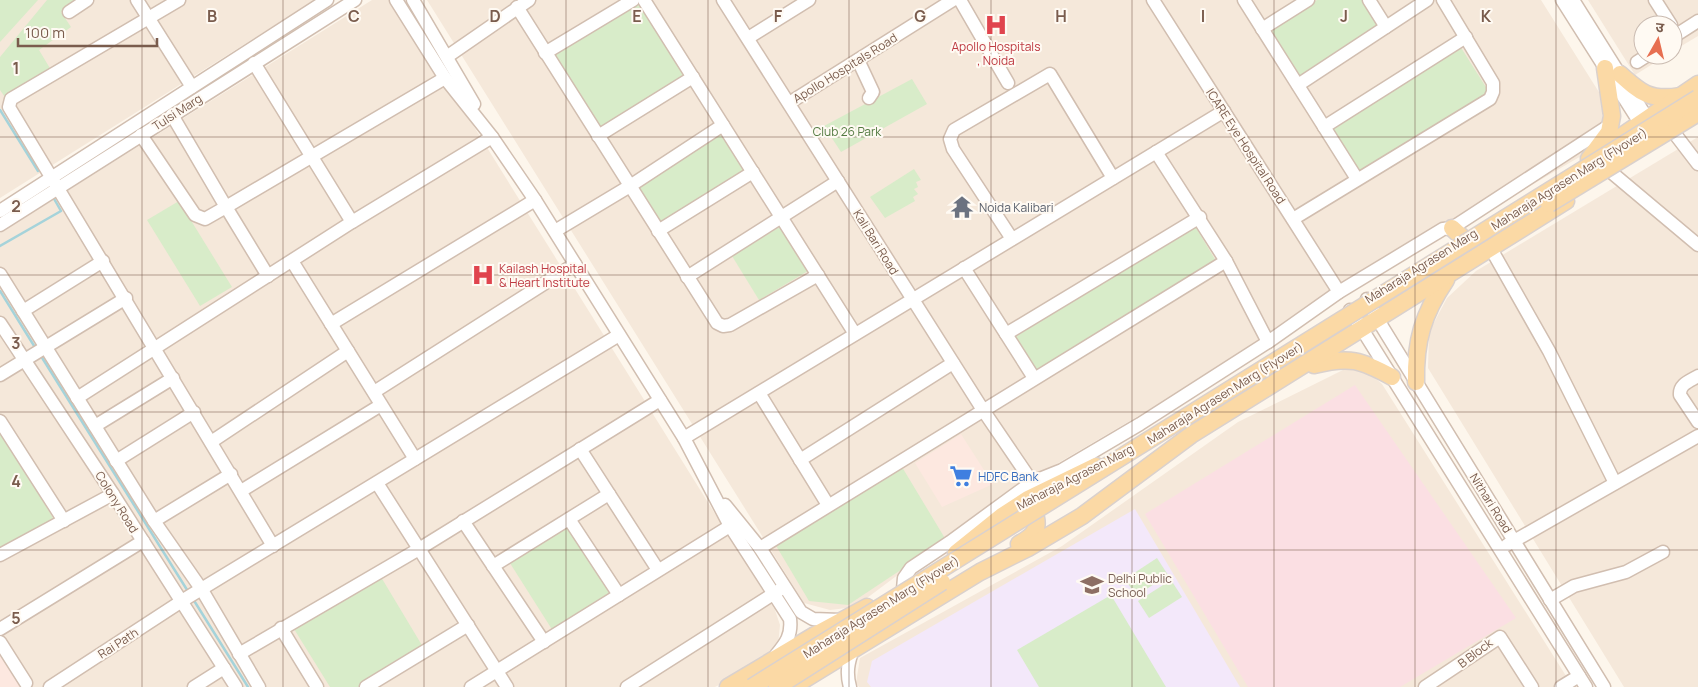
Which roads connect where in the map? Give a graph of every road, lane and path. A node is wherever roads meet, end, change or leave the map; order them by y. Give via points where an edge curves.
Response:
1 (87, 0) edge
2 (137, 0) edge
3 (179, 0) edge
4 (327, 0) edge
5 (355, 0) edge
6 (396, 0) edge
7 (413, 0) edge
8 (529, 0) edge
9 (633, 0) edge
10 (644, 0) edge
11 (723, 0) edge
12 (808, 0) edge
13 (1153, 0) edge
14 (1244, 0) edge
15 (1308, 0) edge
16 (1369, 0) edge
17 (1428, 0) edge
18 (1443, 0) edge
19 (1562, 0) edge
20 (1573, 0) edge
21 (1655, 0) edge
22 (952, 1) edge
23 (517, 8) junction
24 (69, 12) dead end
25 (422, 15) junction
26 (1664, 15) edge
27 (149, 19) junction
28 (410, 21) junction
29 (1698, 21) edge
30 (1386, 27) junction
31 (1683, 27) edge
32 (1262, 29) junction
33 (1466, 37) junction
34 (748, 38) junction
35 (545, 53) junction
36 (448, 56) junction
37 (858, 60) junction
38 (254, 63) junction
39 (1612, 71) junction
40 (693, 77) junction
41 (445, 78) junction
42 (1008, 83) dead end
43 (1698, 84) edge
44 (1298, 85) junction
45 (192, 87) junction
46 (1681, 96) junction
47 (869, 98) dead end
48 (1698, 98) edge
49 (789, 104) junction
50 (1224, 111) junction
51 (1698, 113) edge
52 (172, 115) junction
53 (1698, 120) edge
54 (1644, 121) junction
55 (723, 125) junction
56 (1610, 125) junction
57 (1324, 127) junction
58 (1675, 134) junction
59 (141, 135) junction
60 (598, 136) junction
61 (492, 137) junction
62 (1156, 152) junction
63 (310, 156) junction
64 (1589, 159) junction
65 (1698, 164) edge
66 (753, 172) junction
67 (1611, 172) junction
68 (1113, 178) junction
69 (1357, 180) junction
70 (838, 181) junction
71 (55, 182) junction
72 (630, 186) junction
73 (535, 200) junction
74 (226, 207) junction
75 (0, 210) edge
76 (781, 217) junction
77 (1200, 217) junction
78 (1293, 219) junction
79 (352, 222) junction
80 (0, 225) edge
81 (1452, 228) junction
82 (555, 231) junction
83 (658, 231) junction
84 (1012, 239) junction
85 (1464, 239) junction
86 (1698, 245) edge
87 (1490, 247) junction
88 (103, 261) junction
89 (292, 261) junction
90 (1226, 261) junction
91 (575, 264) junction
92 (964, 268) junction
93 (0, 274) edge
94 (1450, 274) junction
95 (818, 275) junction
96 (268, 276) junction
97 (687, 277) junction
98 (1339, 292) junction
99 (126, 298) junction
100 (913, 299) junction
101 (1368, 299) junction
102 (1350, 310) junction
103 (23, 311) junction
104 (1378, 320) junction
105 (0, 323) edge
106 (332, 324) junction
107 (1363, 329) junction
108 (855, 334) junction
109 (1006, 334) junction
110 (619, 335) junction
111 (1268, 342) junction
112 (44, 348) junction
113 (155, 348) junction
114 (348, 351) junction
115 (25, 359) junction
116 (954, 364) junction
117 (1299, 369) junction
118 (0, 375) edge
119 (1698, 376) edge
120 (1392, 377) junction
121 (173, 378) junction
122 (1034, 378) junction
123 (1416, 382) junction
124 (374, 392) junction
125 (759, 393) junction
126 (77, 398) junction
127 (660, 400) junction
128 (382, 405) junction
129 (983, 410) junction
130 (194, 412) junction
131 (0, 421) edge
132 (1698, 422) edge
133 (95, 426) junction
134 (1698, 436) edge
135 (684, 438) junction
136 (211, 442) junction
137 (580, 449) junction
138 (415, 459) junction
139 (1111, 459) junction
140 (800, 460) junction
141 (116, 461) junction
142 (231, 474) junction
143 (1032, 482) junction
144 (1128, 482) junction
145 (377, 483) junction
146 (1615, 483) junction
147 (241, 491) junction
148 (113, 494) junction
149 (608, 494) junction
150 (716, 495) junction
151 (828, 505) junction
152 (568, 519) junction
153 (64, 521) junction
154 (154, 521) junction
155 (462, 522) junction
156 (730, 526) junction
157 (977, 537) junction
158 (143, 541) junction
159 (1514, 541) junction
160 (273, 546) junction
161 (760, 548) junction
162 (419, 549) junction
163 (1500, 549) junction
164 (1662, 552) dead end
165 (0, 555) edge
166 (493, 566) junction
167 (658, 570) junction
168 (980, 572) junction
169 (903, 589) junction
170 (780, 590) junction
171 (619, 595) junction
172 (190, 597) junction
173 (1550, 600) junction
174 (845, 620) junction
175 (468, 625) junction
176 (281, 628) junction
177 (0, 629) edge
178 (0, 642) edge
179 (544, 642) junction
180 (853, 649) junction
181 (239, 654) junction
182 (767, 664) junction
183 (224, 668) junction
184 (497, 671) junction
185 (1579, 676) junction
186 (26, 683) dead end
187 (50, 687) edge
188 (194, 687) edge
189 (236, 687) edge
190 (259, 687) edge
191 (317, 687) edge
192 (366, 687) edge
193 (471, 687) edge
194 (507, 687) edge
195 (627, 687) edge
196 (728, 687) edge
197 (752, 687) edge
198 (777, 687) edge
199 (792, 687) edge
200 (850, 687) edge
201 (1425, 687) edge
202 (1532, 687) edge
203 (1561, 687) edge
204 (1586, 687) edge
205 (1604, 687) edge

1 - 24 street
2 - 27 street
3 - 27 street
4 - 45 street, Tulsi Marg
5 - 38 street, Tulsi Marg
6 - 28 street
7 - 25 street
8 - 23 street
9 - 35 street
10 - 40 street
11 - 34 street, Kali Bari Road
12 - 34 street
13 - 50 street, ICARE Eye Hospital Road
14 - 32 street
15 - 32 street
16 - 30 street
17 - 30 street
18 - 33 street
19 - 39 street
20 - 39 street
21 - 26 street
22 - 37 street, Apollo Hospitals Road
22 - 42 street
23 - 35 street
23 - 36 street
25 - 28 street
25 - 36 street
27 - 45 street
27 - 71 street via 8,102
28 - 41 street
29 - 31 street
30 - 44 street
32 - 44 street
33 - 57 street
33 - 69 street via 1493,83 1490,99
34 - 49 street, Kali Bari Road
35 - 60 street
36 - 61 street
37 - 47 street via 873,92
37 - 49 street, Apollo Hospitals Road
38 - 52 street, Tulsi Marg
38 - 63 street
39 - 46 main road via 1645,94 1661,99
39 - 54 street
39 - 56 main road
40 - 55 street
40 - 60 street
41 - 61 street
41 - 63 street
43 - 46 main road, Maharaja Agrasen Marg
44 - 57 street
45 - 71 street, Tulsi Marg
46 - 54 main road, Maharaja Agrasen Marg
48 - 197 main road, Maharaja Agrasen Marg (Flyover), bridge
49 - 70 street, Kali Bari Road
50 - 62 street
50 - 78 street, ICARE Eye Hospital Road
51 - 198 main road, Maharaja Agrasen Marg (Flyover), bridge via 1380,308
52 - 59 street, Tulsi Marg
52 - 74 street
53 - 58 main road, Maharaja Agrasen Marg
54 - 64 main road, Maharaja Agrasen Marg
55 - 66 street
55 - 72 street
56 - 64 main road via 1609,132
56 - 81 street
57 - 69 street
58 - 65 street
58 - 67 main road, Maharaja Agrasen Marg
59 - 71 street, Tulsi Marg
59 - 74 street via 195,215 205,219
60 - 72 street
61 - 73 street
61 - 79 street
62 - 68 street
62 - 77 street
63 - 74 street
63 - 79 street
64 - 85 main road, Maharaja Agrasen Marg
66 - 76 street
66 - 83 street
67 - 86 street
67 - 87 main road, Maharaja Agrasen Marg
68 - 84 street
68 - 84 street via 1050,74 954,130 950,140 953,149
69 - 78 street
70 - 76 street
70 - 100 street, Kali Bari Road
71 - 75 street, Tulsi Marg
71 - 80 street, Tulsi Marg
71 - 88 street
72 - 82 street
72 - 83 street
73 - 82 street
73 - 106 street
74 - 96 street
76 - 95 street
76 - 97 street
77 - 90 street
77 - 109 street
78 - 98 street, ICARE Eye Hospital Road
79 - 89 street
81 - 85 main road
81 - 98 street via 1443,229
82 - 91 street
83 - 97 street
84 - 92 street
85 - 101 main road, Maharaja Agrasen Marg
87 - 94 main road, Maharaja Agrasen Marg
87 - 146 street via 1549,351
88 - 99 street
88 - 103 street
89 - 96 street
89 - 106 street
90 - 111 street
90 - 122 street
91 - 110 street
91 - 124 street
92 - 100 street
92 - 109 street
93 - 103 street
94 - 104 main road, Maharaja Agrasen Marg
94 - 123 main road via 1430,303 1419,338
95 - 97 street via 723,326 717,323
95 - 108 street
96 - 113 street
98 - 111 street
99 - 112 street
99 - 113 street
100 - 108 street
100 - 116 street, Kali Bari Road
101 - 102 main road, Maharaja Agrasen Marg
101 - 104 street, Nithari Road
102 - 107 street
102 - 139 main road, Maharaja Agrasen Marg
103 - 112 street
104 - 107 main road, Maharaja Agrasen Marg
104 - 123 street, Nithari Road
105 - 115 street, Colony Road
106 - 114 street
107 - 117 main road, Maharaja Agrasen Marg
107 - 120 street
108 - 125 street
109 - 122 street
110 - 127 street
110 - 138 street, Rai Path
111 - 143 street via 1140,424 1062,470
112 - 115 street
112 - 126 street
113 - 121 street
113 - 126 street
114 - 124 street
114 - 136 street
115 - 118 street
115 - 148 street, Colony Road
116 - 129 street, Kali Bari Road
116 - 140 street
117 - 120 main road via 1334,360 1362,361
117 - 144 main road, Maharaja Agrasen Marg via 1191,435
119 - 132 street via 1682,385 1680,390
120 - 163 street
121 - 130 street
121 - 133 street
122 - 129 street
123 - 159 street, Nithari Road
124 - 128 street
125 - 135 street
125 - 140 street
126 - 133 street
127 - 135 street
127 - 137 street
128 - 138 street
128 - 147 street
129 - 143 street, Kali Bari Road
129 - 151 street
130 - 136 street
130 - 141 street
131 - 153 street
133 - 141 street
134 - 146 street
135 - 150 street
136 - 142 street
137 - 149 street
137 - 155 street
138 - 145 street, Rai Path
139 - 144 main road via 1125,462 1131,469
139 - 157 main road, Maharaja Agrasen Marg via 1028,499
140 - 151 street
141 - 154 street
142 - 147 street
142 - 154 street
143 - 169 street via 911,568 904,578
144 - 168 main road, Maharaja Agrasen Marg via 1082,516
145 - 160 street, Rai Path
145 - 162 street
146 - 159 street
147 - 160 street
148 - 153 street
148 - 158 street, Colony Road
149 - 152 street
149 - 167 street
150 - 156 street
150 - 161 street
151 - 161 street
152 - 166 street
152 - 171 street
153 - 165 street
154 - 172 street
155 - 162 street
155 - 166 street
156 - 167 street
156 - 170 street
157 - 168 main road via 990,535 1023,513 1028,512 1036,518 1038,526 1035,533
157 - 169 main road, Maharaja Agrasen Marg
158 - 172 street
158 - 177 street, Colony Road
159 - 163 street
159 - 173 street, Nithari Road
160 - 172 street, Rai Path
161 - 170 street
162 - 175 street
162 - 176 street
163 - 185 street
164 - 173 street via 1626,572 1574,586
166 - 179 street
167 - 171 street
168 - 180 main road, Maharaja Agrasen Marg
169 - 174 main road, Maharaja Agrasen Marg
170 - 174 street via 801,612 813,619
170 - 182 street via 791,629 787,642
170 - 195 street
171 - 179 street
172 - 181 street
172 - 183 street
172 - 187 street, Rai Path
173 - 205 street, Nithari Road
174 - 182 main road, Maharaja Agrasen Marg
175 - 184 street
175 - 192 street
176 - 181 street
176 - 191 street
178 - 186 street
179 - 184 street
180 - 199 main road, Maharaja Agrasen Marg
180 - 200 street via 848,662
181 - 190 street
182 - 196 main road, Maharaja Agrasen Marg
183 - 188 street
183 - 189 street
184 - 193 street
184 - 194 street
185 - 203 street
185 - 204 street
201 - 202 street, B Block via 1500,637

